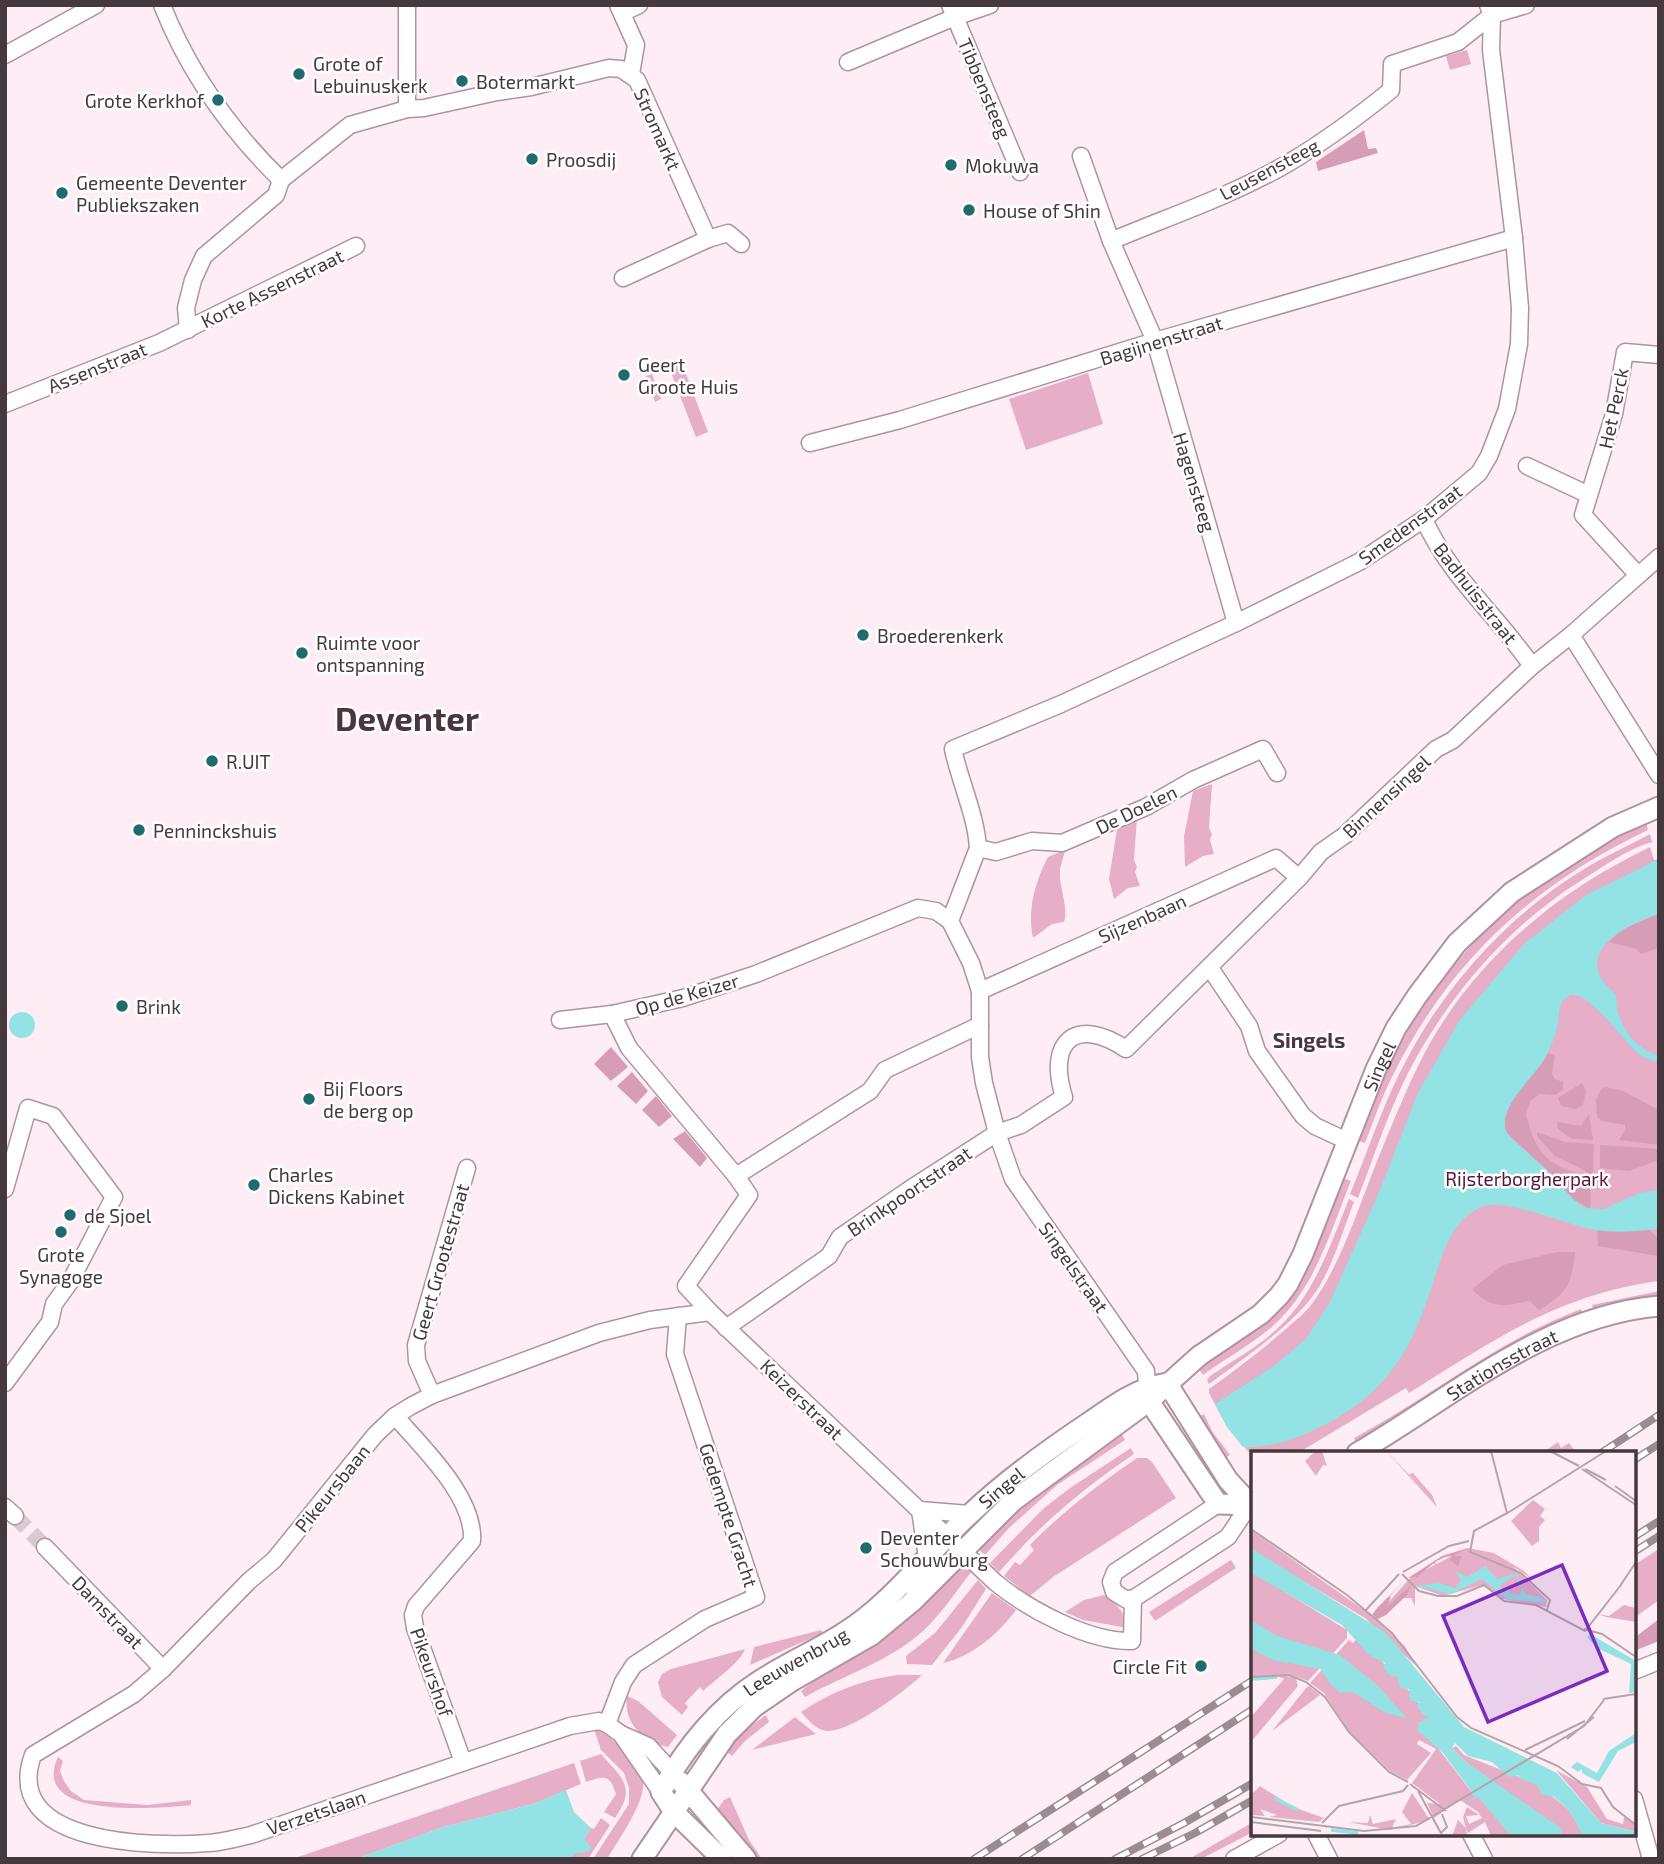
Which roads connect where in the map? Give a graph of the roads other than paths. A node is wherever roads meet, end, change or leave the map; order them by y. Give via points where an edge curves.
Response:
1 (96, 5) edge
2 (162, 5) edge
3 (407, 5) edge
4 (639, 5) edge
5 (990, 5) edge
6 (1526, 5) edge
7 (620, 9) edge
8 (1490, 10) edge
9 (952, 11) edge
10 (5, 55) edge
11 (848, 62) dead end
12 (631, 74) junction
13 (407, 109) junction
14 (1081, 156) dead end
15 (1020, 172) dead end
16 (281, 180) junction
17 (1514, 238) junction
18 (708, 239) junction
19 (1111, 241) junction
20 (741, 244) dead end
21 (356, 246) dead end
22 (623, 278) dead end
23 (188, 330) junction
24 (1155, 341) junction
25 (1659, 355) edge
26 (5, 404) edge
27 (810, 443) dead end
28 (1527, 466) dead end
29 (1589, 495) junction
30 (1424, 519) junction
31 (1659, 557) edge
32 (1638, 575) junction
33 (1236, 623) junction
34 (1571, 635) junction
35 (1532, 666) junction
36 (1277, 773) dead end
37 (1659, 775) edge
38 (1659, 807) edge
39 (978, 848) junction
40 (1299, 878) junction
41 (950, 921) junction
42 (1210, 968) junction
43 (981, 991) junction
44 (612, 1014) junction
45 (560, 1020) dead end
46 (980, 1025) junction
47 (997, 1133) junction
48 (1347, 1141) junction
49 (467, 1168) dead end
50 (736, 1176) junction
51 (5, 1189) edge
52 (686, 1286) joint
53 (1659, 1306) edge
54 (710, 1312) junction
55 (678, 1316) junction
56 (726, 1328) junction
57 (5, 1383) edge
58 (1167, 1384) junction
59 (1147, 1386) junction
60 (432, 1395) junction
61 (395, 1416) junction
62 (1360, 1451) edge
63 (1251, 1503) edge
64 (1218, 1504) junction
65 (1251, 1504) edge
66 (1251, 1505) edge
67 (920, 1510) junction
68 (969, 1514) junction
69 (947, 1536) junction
70 (49, 1551) tunnel mouth
71 (963, 1551) junction
72 (927, 1558) junction
73 (1133, 1599) junction
74 (912, 1602) junction
75 (1659, 1661) edge
76 (163, 1669) junction
77 (1636, 1670) edge
78 (607, 1724) junction
79 (621, 1734) junction
80 (463, 1762) junction
81 (672, 1772) junction
82 (26, 1779) joint
83 (689, 1790) junction
84 (661, 1791) junction
85 (1636, 1806) edge
86 (674, 1812) junction
87 (1275, 1836) edge
88 (1317, 1836) edge
89 (1472, 1836) edge
90 (642, 1859) edge
91 (722, 1859) edge
92 (746, 1859) edge
93 (1234, 1859) edge
94 (1328, 1859) edge
95 (1484, 1859) edge
96 (1651, 1859) edge

1 - 10 street
2 - 16 street via 214,104
3 - 13 street
4 - 7 street
5 - 9 street
6 - 8 street
7 - 12 street via 636,45
8 - 17 street, Smedenstraat
8 - 19 street, Leusensteeg via 1458,42 1392,64 1391,90 1287,164
9 - 11 street
9 - 15 street, Tibbensteeg
12 - 13 street, Stromarkt via 608,68
12 - 18 street, Stromarkt
13 - 16 street, Stromarkt via 350,125
14 - 19 street, Hagensteeg
16 - 23 street, Stromarkt via 276,195 204,256 186,307
17 - 24 street, Bagijnenstraat
17 - 30 street, Smedenstraat via 1519,344 1507,409 1479,473
18 - 20 street via 728,233
18 - 22 street
19 - 24 street, Hagensteeg
21 - 23 street, Korte Assenstraat
23 - 26 street, Assenstraat
24 - 27 street, Bagijnenstraat via 990,394
24 - 33 street, Hagensteeg
25 - 29 street, Het Perck via 1625,352 1614,414
28 - 29 street
29 - 32 street, Het Perck via 1583,515
30 - 33 street, Smedenstraat via 1359,562
30 - 35 street, Badhuisstraat via 1431,536 1485,610 1514,639
31 - 32 street, Binnensingel
32 - 34 street, Binnensingel
33 - 39 street, Smedenstraat via 953,749
34 - 35 street, Binnensingel
34 - 37 street
35 - 40 street, Binnensingel via 1321,852
36 - 39 street, De Doelen via 1263,749 1062,843 1032,841 996,852
38 - 48 street, Singel via 1613,827 1511,892 1457,943 1396,1028
39 - 41 street
40 - 42 street, Binnensingel
40 - 43 street, Sijzenbaan via 1276,858
41 - 43 street
41 - 44 street, Op de Keizer via 936,911 918,908 756,974 683,998
42 - 47 street, Binnensingel via 1126,1049 1099,1034 1070,1040 1060,1052 1057,1066 1064,1097 1021,1125
42 - 48 street via 1249,1026 1257,1051 1303,1116
43 - 46 street, Singelstraat
44 - 45 street
44 - 50 street, Op de Keizer via 629,1048
46 - 47 street, Singelstraat via 984,1083
46 - 50 street via 885,1070 870,1091
47 - 56 street, Brinkpoortstraat via 840,1237 829,1256
47 - 59 street, Singelstraat via 1013,1179
48 - 58 street, Singel via 1288,1284 1261,1314
49 - 60 street, Geert Grootestraat via 416,1345 417,1361
50 - 52 street, Op de Keizer via 749,1195
51 - 57 street via 28,1108 53,1116 114,1197 54,1304 50,1322
52 - 54 street, Keizerstraat
53 - 62 street, Stationsstraat via 1608,1315 1562,1331 1511,1356
54 - 55 street, Pikeursbaan
54 - 56 street, Keizerstraat
55 - 60 street, Pikeursbaan via 599,1333
55 - 78 street, Gedempte Gracht via 675,1354 756,1597 705,1619 634,1665
56 - 67 street, Keizerstraat
58 - 59 street, Singel
58 - 63 street via 1228,1480
59 - 64 street
59 - 68 street, Singel via 1063,1440
59 - 71 street, Singel
60 - 61 street, Pikeursbaan
61 - 76 street, Pikeursbaan via 274,1560
61 - 80 street, Pikeurshof via 442,1470 473,1530 472,1541 413,1615
64 - 65 street
64 - 73 street via 1115,1572 1114,1592 1122,1599
66 - 73 street via 1228,1536
67 - 68 street
67 - 69 street, Keizerstraat
67 - 72 street
68 - 69 street, Singel
69 - 71 street, Keizerstraat
69 - 72 street, Leeuwenbrug
70 - 76 street, Damstraat
71 - 73 street, Keizerstraat via 1028,1606 1100,1635 1132,1641
71 - 74 street, Leeuwenbrug
72 - 74 street, Leeuwenbrug
72 - 81 street, Leeuwenbrug via 870,1614 741,1693
74 - 83 street, Leeuwenbrug via 872,1635 754,1707 727,1734
75 - 77 street
76 - 82 street, Pikeursbaan via 134,1693 33,1755
78 - 79 street
78 - 80 street, Verzetslaan via 570,1726
79 - 81 street via 648,1746
79 - 84 street
80 - 82 street, Verzetslaan via 251,1835 208,1843 115,1839 65,1828 35,1806
81 - 83 street
81 - 84 street, Leeuwenbrug
81 - 86 street
83 - 86 street, Leeuwenbrug
83 - 92 street
84 - 86 street
85 - 96 street
86 - 90 street, Leeuwenbrug
86 - 91 street
87 - 93 street
88 - 94 street
89 - 95 street

